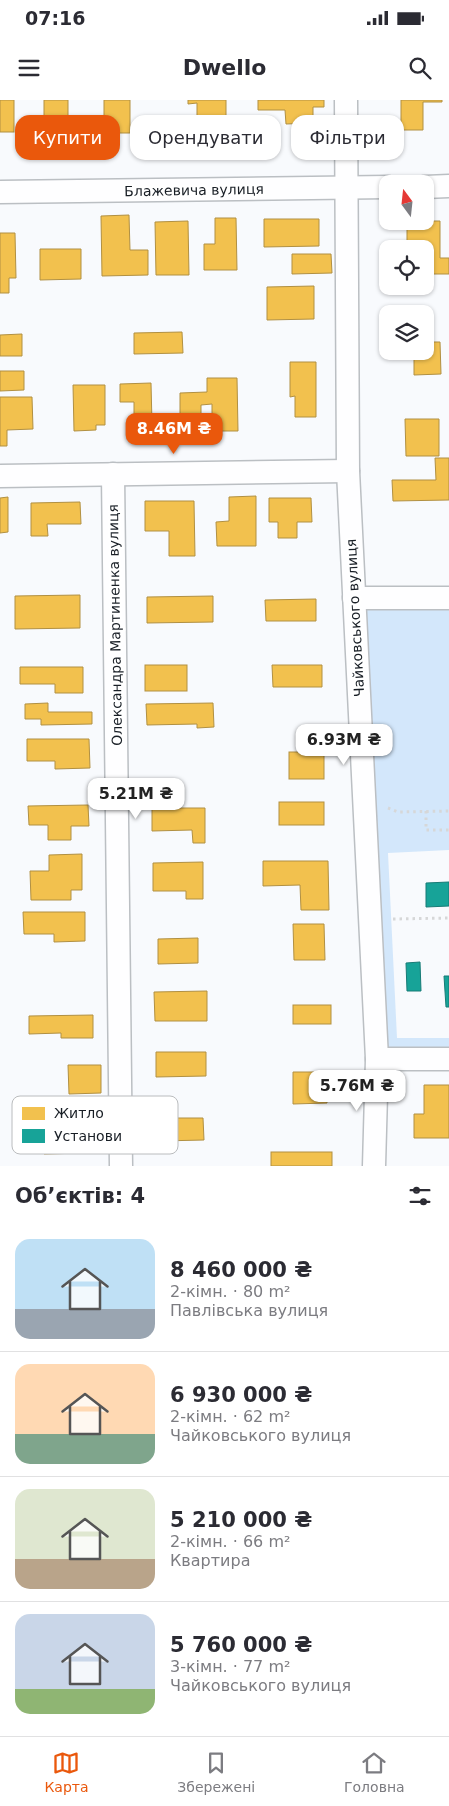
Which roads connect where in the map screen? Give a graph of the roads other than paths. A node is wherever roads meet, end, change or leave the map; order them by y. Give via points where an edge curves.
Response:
1 (346, 100) edge
2 (449, 186) edge
3 (379, 187) edge
4 (434, 187) edge
5 (346, 188) junction
6 (0, 192) edge
7 (348, 471) junction
8 (113, 474) junction
9 (0, 476) edge
10 (354, 598) junction
11 (449, 598) edge
12 (377, 1059) junction
13 (449, 1059) edge
14 (119, 1096) edge
15 (374, 1166) edge

1 - 5 street, Чайковського вулиця
2 - 4 street
3 - 5 street, Блажевича вулиця
5 - 6 street, Блажевича вулиця
5 - 7 street, Чайковського вулиця
7 - 8 street
7 - 10 street, Чайковського вулиця
8 - 9 street
8 - 14 street, Олександра Мартиненка вулиця
10 - 11 street
10 - 12 street, Чайковського вулиця
12 - 13 street
12 - 15 street, Чайковського вулиця

